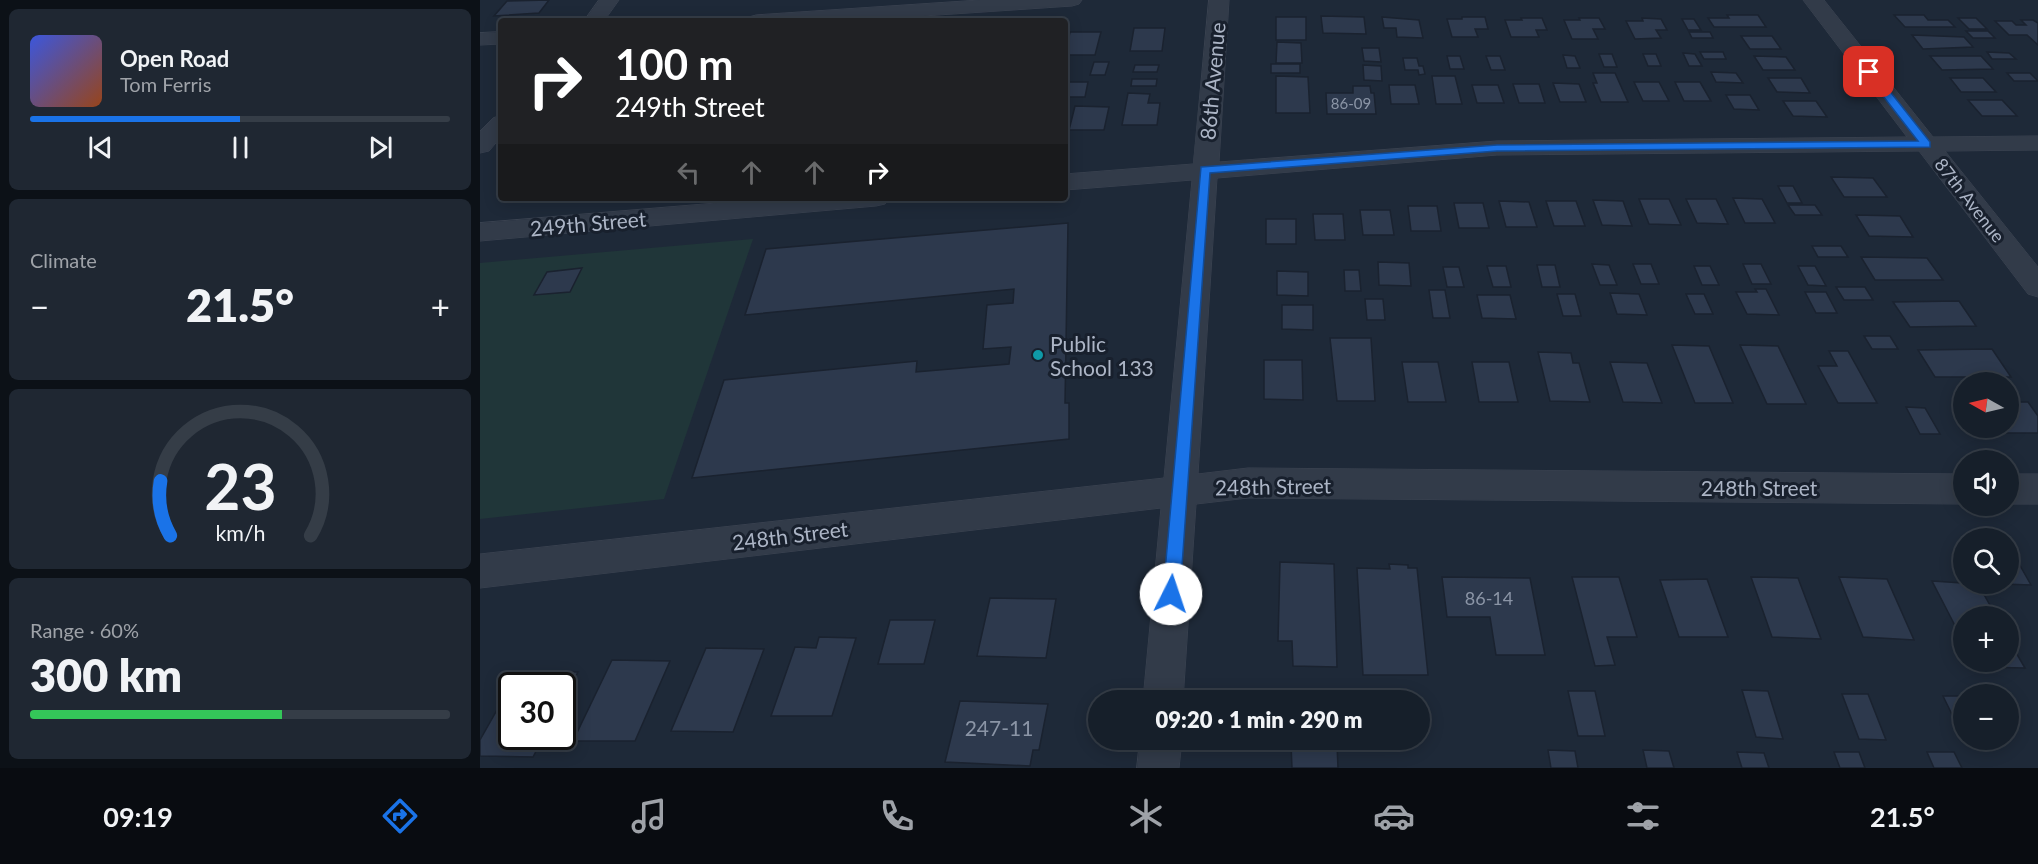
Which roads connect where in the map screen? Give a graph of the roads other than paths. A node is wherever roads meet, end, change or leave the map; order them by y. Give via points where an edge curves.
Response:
1 (609, 0) edge
2 (1072, 0) edge
3 (1219, 0) edge
4 (1813, 0) edge
5 (596, 18) edge
6 (801, 18) edge
7 (498, 38) edge
8 (480, 39) edge
9 (498, 126) edge
10 (2038, 143) edge
11 (1926, 144) junction
12 (480, 146) edge
13 (1204, 170) junction
14 (1068, 182) edge
15 (841, 201) edge
16 (480, 232) edge
17 (2038, 288) edge
18 (1953, 489) edge
19 (2019, 489) edge
20 (2038, 489) edge
21 (1179, 490) junction
22 (480, 571) edge
23 (1164, 690) edge
24 (1160, 750) edge
25 (1158, 768) edge

1 - 5 street
2 - 6 street
3 - 13 street, 86th Avenue
4 - 11 street, 87th Avenue
7 - 8 street
9 - 12 street
10 - 11 street
11 - 13 street via 1497,148
11 - 17 street, 87th Avenue
13 - 14 street
13 - 21 street, 86th Avenue
15 - 16 street, 249th Street
18 - 21 street, 248th Street via 1248,483
19 - 20 street
21 - 22 street, 248th Street
21 - 23 street, 86th Avenue
24 - 25 street

